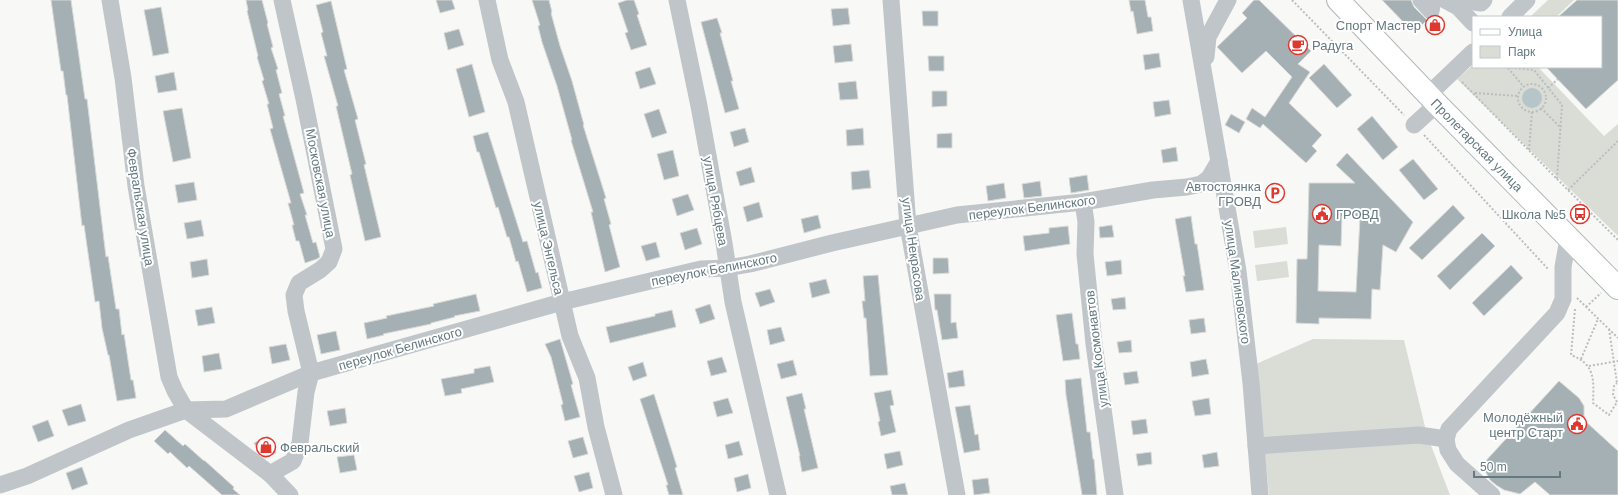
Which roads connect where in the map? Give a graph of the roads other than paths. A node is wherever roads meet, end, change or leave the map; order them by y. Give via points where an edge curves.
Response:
1 (110, 0) edge
2 (282, 0) edge
3 (487, 0) edge
4 (677, 0) edge
5 (891, 0) edge
6 (1338, 0) edge
7 (1421, 0) edge
8 (1433, 0) edge
9 (1445, 0) edge
10 (1463, 0) edge
11 (1484, 0) edge
12 (1528, 0) edge
13 (1226, 3) edge
14 (1191, 5) edge
15 (1511, 16) edge
16 (1472, 22) edge
17 (1472, 53) edge
18 (1206, 89) junction
19 (1432, 99) junction
20 (1414, 125) road end
21 (1219, 161) junction
22 (1083, 202) junction
23 (908, 226) junction
24 (1568, 238) junction
25 (727, 268) junction
26 (1618, 288) edge
27 (562, 302) junction
28 (311, 373) junction
29 (186, 410) junction
30 (1446, 439) junction
31 (1256, 446) junction
32 (270, 474) junction
33 (0, 484) edge
34 (290, 495) edge
35 (614, 495) edge
36 (778, 495) edge
37 (957, 495) edge
38 (1115, 495) edge
39 (1260, 495) edge
40 (1492, 495) edge

1 - 29 street, Февральская улица via 123,78 136,186 169,377
2 - 28 street, Московская улица via 334,249 329,262 299,282 294,294
3 - 27 street, улица Энгельса via 500,60 516,102
4 - 25 street, улица Рябцева via 699,106
5 - 23 street, улица Некрасова
6 - 19 main road, Пролетарская улица
7 - 8 street via 1432,11
9 - 16 street via 1458,7
10 - 11 street via 1481,3
12 - 15 street
13 - 14 street via 1202,16
13 - 18 street via 1208,37
14 - 18 street, улица Малиновского
17 - 19 street
18 - 21 street, улица Малиновского
19 - 20 street
19 - 24 main road, Пролетарская улица
21 - 22 street, переулок Белинского via 1209,178 1201,184
21 - 31 street, улица Малиновского via 1238,271
22 - 23 street, переулок Белинского via 957,215
22 - 38 street, улица Космонавтов via 1086,222 1085,254 1094,344
23 - 25 street, переулок Белинского
23 - 37 street, улица Некрасова
24 - 26 main road, Пролетарская улица
24 - 30 street via 1563,267 1563,299 1557,314 1462,414 1449,429
25 - 27 street, переулок Белинского via 701,269
25 - 36 street, улица Рябцева
27 - 28 street, переулок Белинского
27 - 35 street, улица Энгельса via 570,336 587,378 596,427
28 - 29 street, переулок Белинского via 226,409
28 - 32 street via 300,443 293,461
29 - 32 street, Февральская улица
29 - 33 street via 129,430 27,476
30 - 31 street via 1419,435
30 - 40 street via 1448,450 1457,464
31 - 39 street, улица Малиновского
32 - 34 street, Февральская улица

